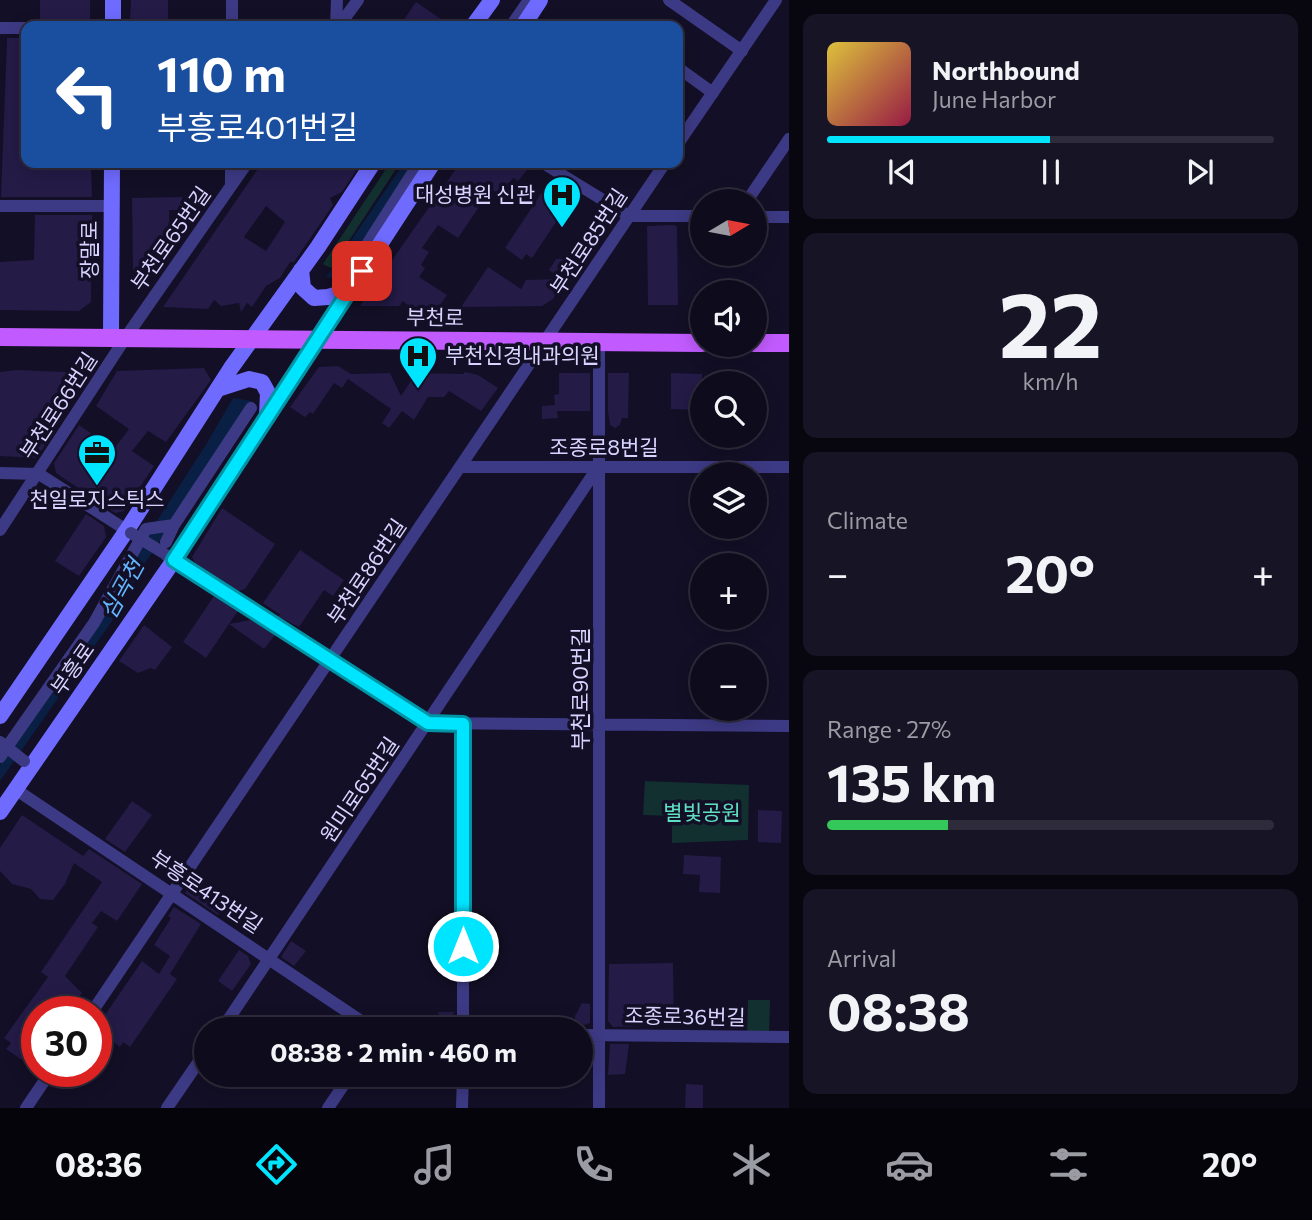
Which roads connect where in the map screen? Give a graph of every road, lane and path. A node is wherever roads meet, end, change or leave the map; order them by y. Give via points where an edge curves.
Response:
1 (113, 0) edge
2 (232, 0) edge
3 (337, 0) edge
4 (358, 0) edge
5 (531, 0) edge
6 (540, 0) edge
7 (669, 0) edge
8 (488, 1) edge
9 (771, 2) edge
10 (113, 21) edge
11 (232, 21) edge
12 (338, 21) edge
13 (342, 21) edge
14 (476, 21) edge
15 (515, 21) edge
16 (520, 21) edge
17 (526, 21) edge
18 (0, 28) edge
19 (21, 29) edge
20 (742, 51) junction
21 (683, 71) edge
22 (713, 93) junction
23 (683, 136) edge
24 (789, 139) edge
25 (112, 168) edge
26 (231, 168) edge
27 (244, 168) edge
28 (370, 168) edge
29 (416, 168) edge
30 (429, 168) edge
31 (551, 168) edge
32 (662, 168) edge
33 (231, 186) junction
34 (755, 189) edge
35 (0, 206) edge
36 (112, 206) junction
37 (629, 216) junction
38 (690, 216) edge
39 (767, 217) edge
40 (789, 217) edge
41 (301, 270) junction
42 (347, 285) junction
43 (0, 337) edge
44 (119, 337) junction
45 (252, 337) junction
46 (318, 338) junction
47 (546, 342) junction
48 (598, 342) junction
49 (690, 342) edge
50 (767, 343) edge
51 (789, 343) edge
52 (218, 389) junction
53 (251, 408) dead end
54 (267, 417) junction
55 (462, 467) junction
56 (598, 467) junction
57 (789, 467) edge
58 (0, 473) edge
59 (39, 474) junction
60 (174, 525) junction
61 (0, 530) edge
62 (127, 530) junction
63 (166, 542) dead end
64 (174, 560) junction
65 (331, 660) junction
66 (0, 716) edge
67 (428, 723) junction
68 (463, 724) junction
69 (601, 724) junction
70 (789, 726) edge
71 (0, 742) edge
72 (0, 757) edge
73 (28, 763) junction
74 (15, 789) junction
75 (0, 812) edge
76 (172, 893) junction
77 (271, 958) junction
78 (103, 996) edge
79 (230, 1017) edge
80 (356, 1017) edge
81 (463, 1017) edge
82 (593, 1035) edge
83 (599, 1035) junction
84 (789, 1037) edge
85 (194, 1069) edge
86 (40, 1087) edge
87 (342, 1087) edge
88 (463, 1087) edge
89 (26, 1108) edge
90 (167, 1108) edge
91 (328, 1108) edge
92 (462, 1108) edge
93 (599, 1108) edge

1 - 10 street
2 - 11 street
3 - 12 street
4 - 13 street
5 - 15 street
5 - 16 street
6 - 17 street
7 - 20 street
8 - 14 street
9 - 20 street
18 - 19 street
20 - 22 street
21 - 22 street
22 - 23 street
24 - 34 street
25 - 36 street, 장말로
26 - 33 street
27 - 33 street, 부천로65번길
28 - 41 street, 부흥로
29 - 42 street
30 - 42 street, 부흥로
31 - 37 street
32 - 37 street, 부천로85번길
33 - 44 street, 부천로65번길
35 - 36 street
36 - 44 street, 장말로
37 - 38 street
37 - 47 street, 부천로85번길
39 - 40 street
41 - 42 street via 303,288 314,298 328,297
41 - 45 street, 부흥로
42 - 46 street, 부흥로
43 - 44 main road, 부천로
44 - 45 main road, 부천로
44 - 59 street, 부천로66번길
45 - 46 main road, 부천로
45 - 52 street, 부흥로
46 - 47 main road, 부천로
46 - 54 street, 부흥로
47 - 48 main road, 부천로
47 - 55 street, 부천로86번길
48 - 49 main road, 부천로
48 - 56 street, 부천로90번길
50 - 51 main road
52 - 54 street via 249,379 262,382 268,393
52 - 62 street, 부흥로
53 - 60 street
54 - 64 street, 부흥로
55 - 56 street, 조종로8번길
55 - 65 street, 부천로86번길
56 - 57 street, 조종로8번길
56 - 67 street, 원미로65번길
56 - 69 street, 부천로90번길
58 - 59 street
59 - 61 street, 부천로66번길
59 - 62 street
60 - 63 street
60 - 72 street via 146,529 94,624
62 - 64 street, bridge
62 - 66 street, 부흥로
64 - 65 street
64 - 73 street, 부흥로
65 - 67 street
65 - 76 street, 부천로86번길
67 - 68 street
67 - 77 street, 원미로65번길
68 - 69 street
68 - 81 street
69 - 70 street
69 - 83 street, 부천로90번길
71 - 73 street, bridge
73 - 74 street, 부흥로
74 - 75 street, 부흥로
74 - 76 street, 부흥로413번길
76 - 77 street, 부흥로413번길
76 - 78 street, 부천로86번길
77 - 79 street, 원미로65번길
77 - 80 street, 부흥로413번길
82 - 83 street, 조종로36번길
83 - 84 street, 조종로36번길
83 - 93 street, 부천로90번길
85 - 90 street
86 - 89 street
87 - 91 street
88 - 92 street

